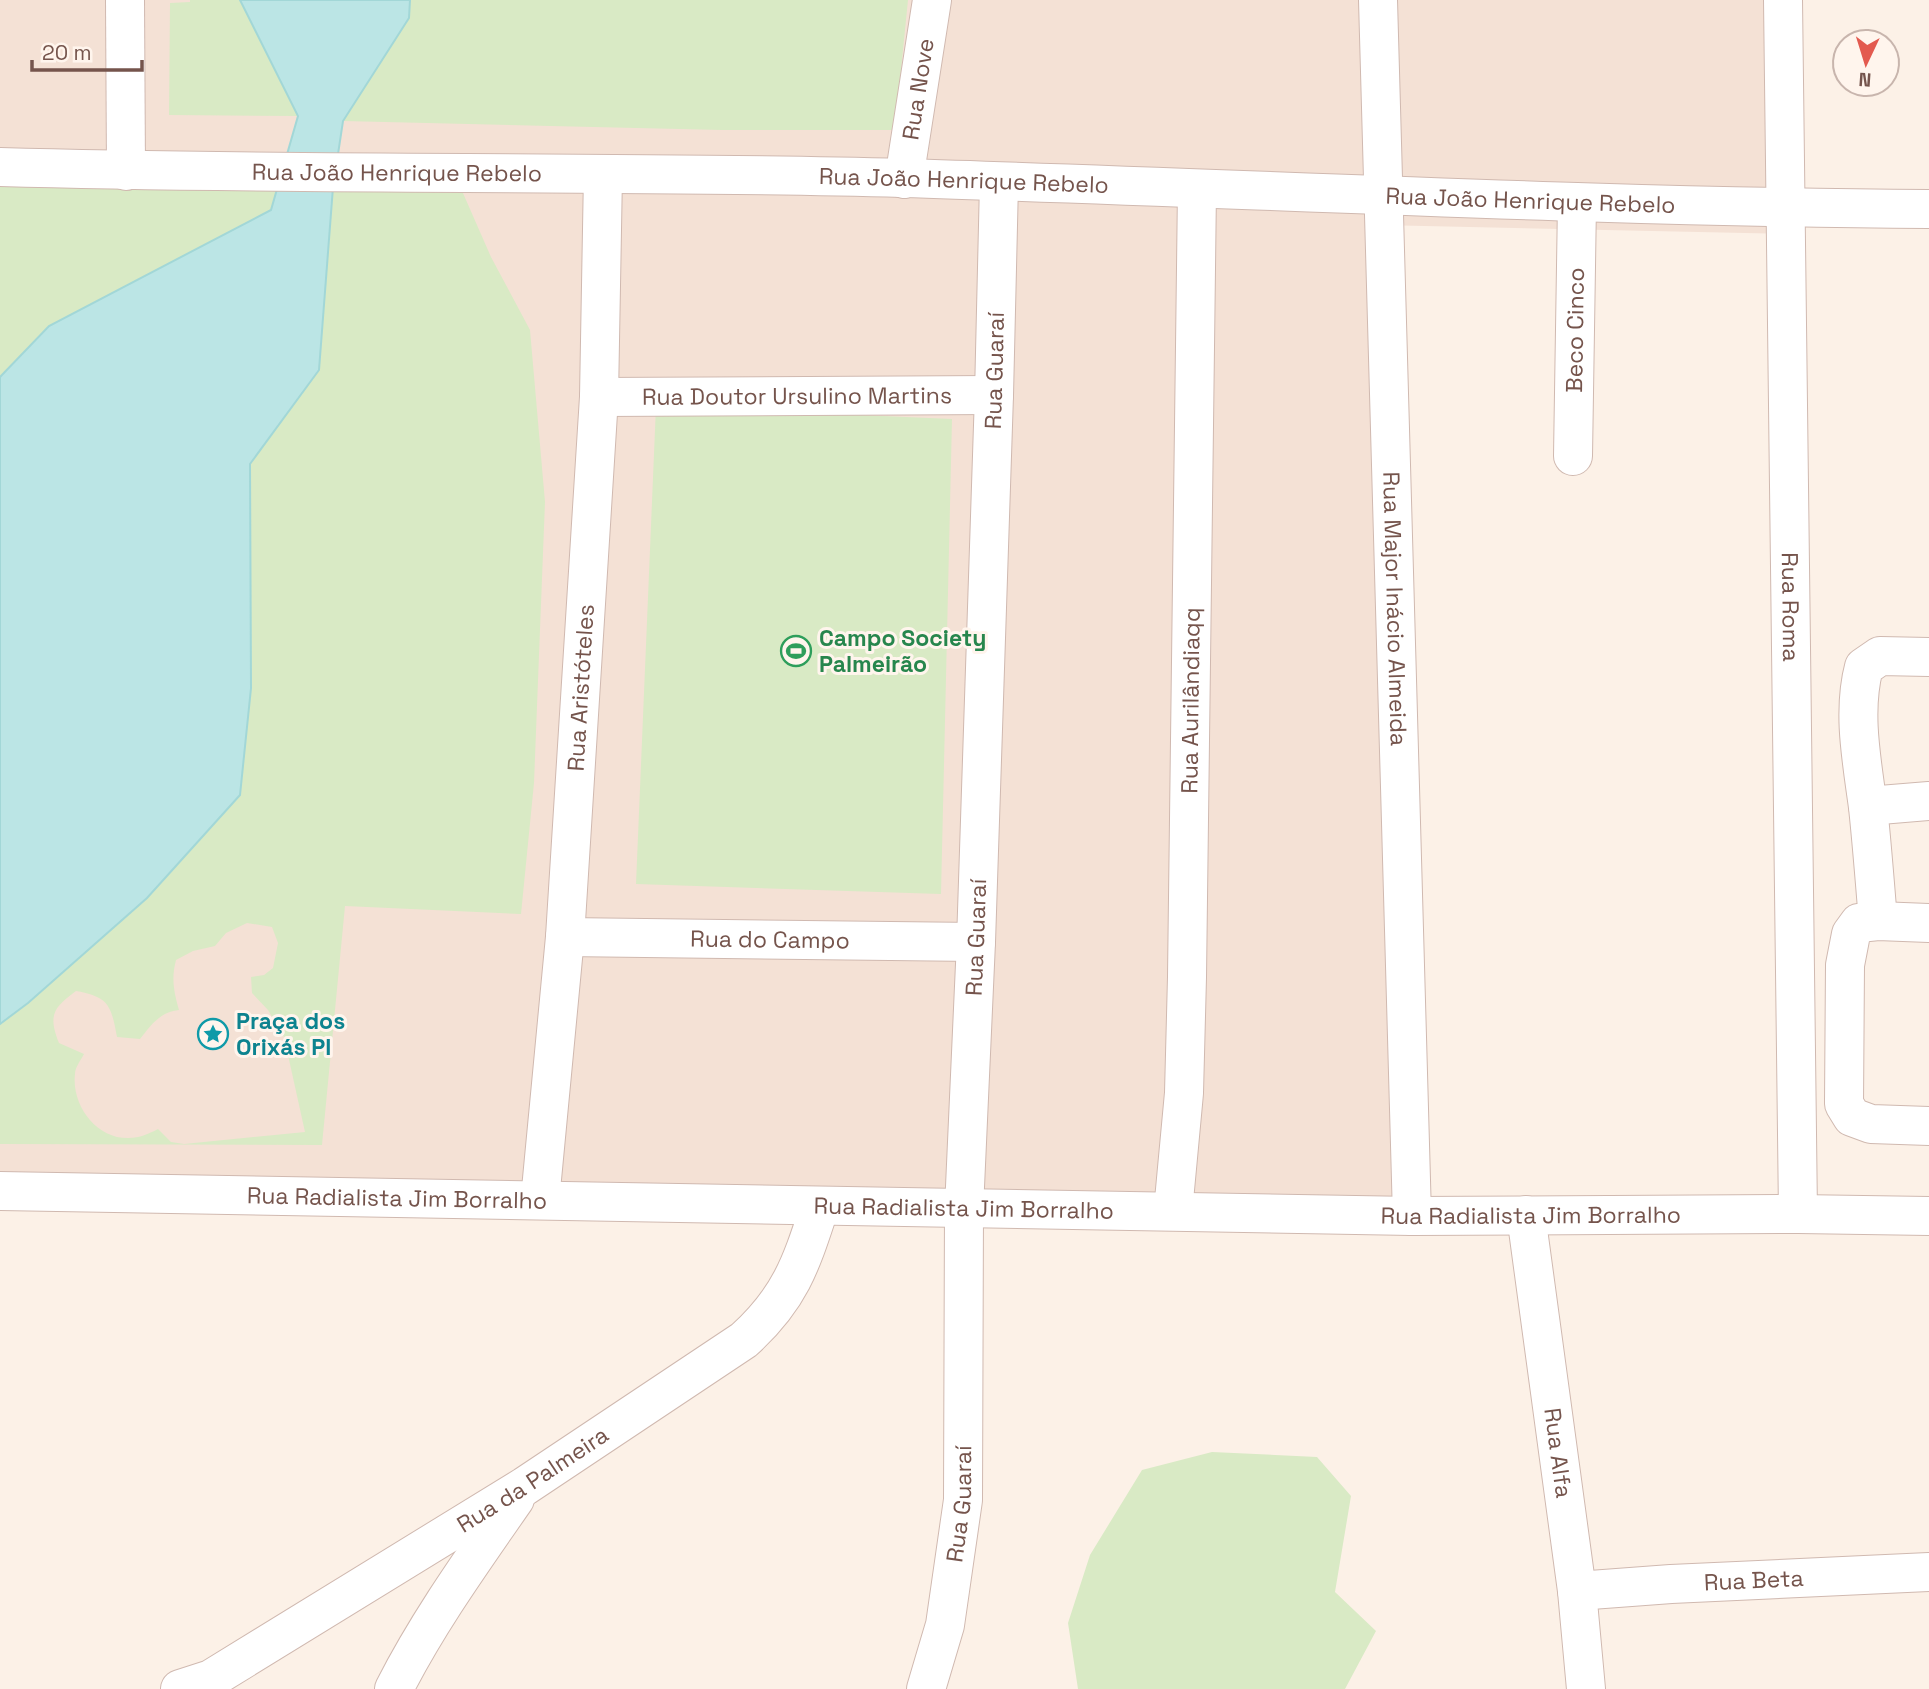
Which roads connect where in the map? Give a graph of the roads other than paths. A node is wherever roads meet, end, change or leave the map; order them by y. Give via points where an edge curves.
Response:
1 (125, 0) edge
2 (932, 0) edge
3 (1377, 0) edge
4 (1783, 0) edge
5 (0, 167) edge
6 (126, 171) junction
7 (603, 174) junction
8 (904, 178) junction
9 (999, 183) junction
10 (1197, 189) junction
11 (1382, 196) junction
12 (1577, 203) junction
13 (1786, 208) junction
14 (1929, 209) edge
15 (994, 395) junction
16 (600, 397) junction
17 (1573, 456) dead end
18 (1929, 657) edge
19 (1929, 801) edge
20 (1868, 806) junction
21 (1878, 921) junction
22 (1929, 923) edge
23 (565, 937) junction
24 (976, 942) junction
25 (1929, 1126) edge
26 (0, 1191) edge
27 (540, 1200) junction
28 (820, 1206) junction
29 (964, 1209) junction
30 (1173, 1211) junction
31 (1798, 1214) junction
32 (1526, 1215) junction
33 (1412, 1216) junction
34 (1929, 1216) edge
35 (525, 1486) junction
36 (1929, 1572) edge
37 (1577, 1591) junction
38 (180, 1689) edge
39 (394, 1689) edge
40 (926, 1689) edge
41 (1586, 1689) edge

1 - 6 street
2 - 8 street, Rua Nove
3 - 11 street, Rua Major Inácio Almeida
4 - 13 street, Rua Roma
5 - 6 street, Rua João Henrique Rebelo
6 - 7 street, Rua João Henrique Rebelo
7 - 8 street, Rua João Henrique Rebelo
7 - 16 street, Rua Aristóteles
8 - 9 street, Rua João Henrique Rebelo
9 - 10 street, Rua João Henrique Rebelo
9 - 15 street, Rua Guaraí
10 - 11 street, Rua João Henrique Rebelo
10 - 30 street, Rua Aurilândiaqq via 1188,977
11 - 12 street, Rua João Henrique Rebelo
11 - 33 street, Rua Major Inácio Almeida
12 - 13 street, Rua João Henrique Rebelo
12 - 17 street, Beco Cinco
13 - 14 street, Rua João Henrique Rebelo
13 - 31 street, Rua Roma
15 - 16 street, Rua Doutor Ursulino Martins
15 - 24 street, Rua Guaraí
16 - 23 street, Rua Aristóteles
18 - 20 street via 1880,656 1864,667 1858,707
19 - 20 street
20 - 21 street
21 - 22 street
21 - 25 street via 1859,923 1851,934 1845,965 1844,1104 1852,1117 1871,1124
23 - 24 street, Rua do Campo
23 - 27 street, Rua Aristóteles
24 - 29 street, Rua Guaraí
26 - 27 street, Rua Radialista Jim Borralho
27 - 28 street, Rua Radialista Jim Borralho
28 - 29 street, Rua Radialista Jim Borralho
28 - 35 street, Rua da Palmeira via 798,1271 761,1324 720,1357
29 - 30 street, Rua Radialista Jim Borralho
29 - 40 street, Rua Guaraí via 963,1500 945,1625
30 - 33 street, Rua Radialista Jim Borralho
31 - 32 street, Rua Radialista Jim Borralho
31 - 34 street, Rua Radialista Jim Borralho
32 - 33 street, Rua Radialista Jim Borralho
32 - 37 street, Rua Alfa
35 - 38 street, Rua da Palmeira via 211,1679
35 - 39 street via 458,1580
36 - 37 street, Rua Beta
37 - 41 street, Rua Alfa

